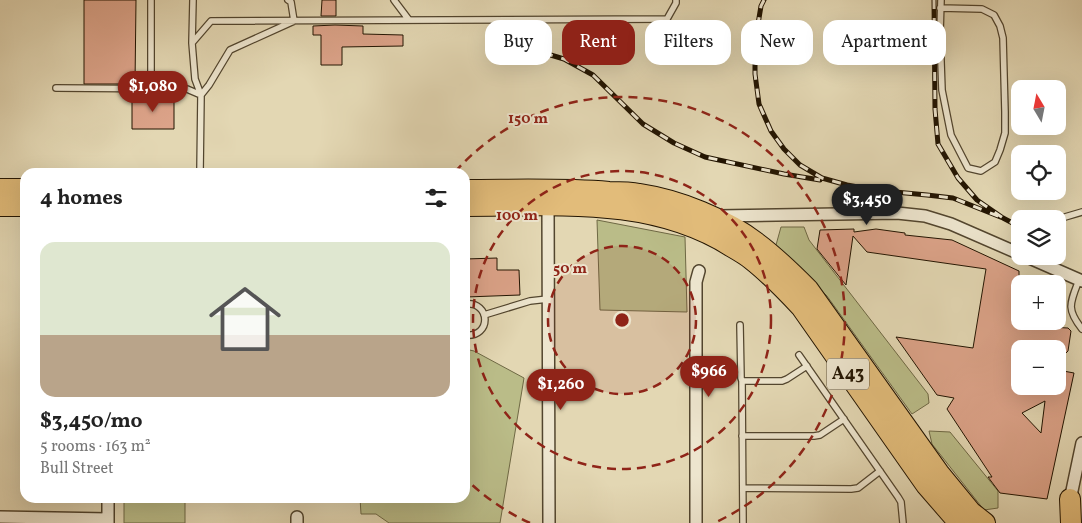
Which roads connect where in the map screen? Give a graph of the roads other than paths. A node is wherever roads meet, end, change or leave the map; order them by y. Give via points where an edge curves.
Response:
1 (151, 0) edge
2 (193, 0) edge
3 (288, 0) edge
4 (394, 0) edge
5 (676, 0) edge
6 (941, 0) edge
7 (940, 8) junction
8 (409, 20) junction
9 (294, 21) junction
10 (192, 43) junction
11 (56, 88) dead end
12 (152, 89) junction
13 (202, 95) junction
14 (200, 168) edge
15 (0, 188) edge
16 (20, 189) edge
17 (470, 190) edge
18 (621, 201) junction
19 (0, 206) edge
20 (20, 206) edge
21 (470, 206) edge
22 (548, 206) junction
23 (1082, 212) edge
24 (712, 216) junction
25 (1066, 217) edge
26 (1011, 250) edge
27 (1046, 265) edge
28 (699, 271) dead end
29 (1080, 280) edge
30 (548, 299) junction
31 (470, 304) edge
32 (484, 315) junction
33 (740, 325) dead end
34 (1082, 330) edge
35 (470, 335) edge
36 (799, 355) dead end
37 (807, 366) junction
38 (742, 381) junction
39 (844, 419) junction
40 (742, 436) junction
41 (1082, 443) edge
42 (880, 471) junction
43 (1079, 472) edge
44 (743, 488) junction
45 (1070, 500) junction
46 (108, 503) edge
47 (0, 517) edge
48 (108, 521) edge
49 (548, 523) edge
50 (696, 523) edge
51 (743, 523) edge
52 (903, 523) edge
53 (959, 523) edge
54 (985, 523) edge
55 (1065, 523) edge
56 (1071, 523) edge

1 - 12 lane
2 - 10 lane
3 - 9 lane
4 - 8 lane
5 - 8 lane via 667,19
6 - 7 lane
7 - 7 lane via 982,9 994,15 1000,26 1005,133 995,162 980,171 968,168 951,135 942,90
8 - 9 lane
9 - 10 lane via 211,21
9 - 13 lane via 230,50
10 - 13 lane via 195,79
11 - 12 lane
12 - 13 lane via 187,89
13 - 14 lane
15 - 16 highway
17 - 18 highway, A43 via 584,190
18 - 22 highway, A43 via 602,207
18 - 24 highway, A43 via 639,194 678,203
18 - 53 highway, A43 via 638,211 672,219 721,240 750,258 778,282 801,307 926,485
19 - 20 highway
21 - 22 highway, A43
22 - 30 street
23 - 25 lane
24 - 26 street via 897,213 925,216
24 - 54 highway, A43 via 756,242 808,289 939,473 971,512
27 - 29 street
28 - 50 street via 696,282
29 - 34 lane via 1070,310
30 - 32 lane
30 - 49 street
31 - 32 lane via 479,306
32 - 35 lane via 480,331
33 - 38 lane
36 - 37 lane
37 - 38 lane via 782,381
37 - 39 lane
38 - 40 lane
39 - 40 lane via 814,436
39 - 42 lane
40 - 44 lane
41 - 43 street
42 - 44 lane via 858,488 851,489
42 - 52 lane via 901,502
43 - 45 street
44 - 51 lane
45 - 55 street
45 - 56 highway
46 - 48 street
47 - 48 street

